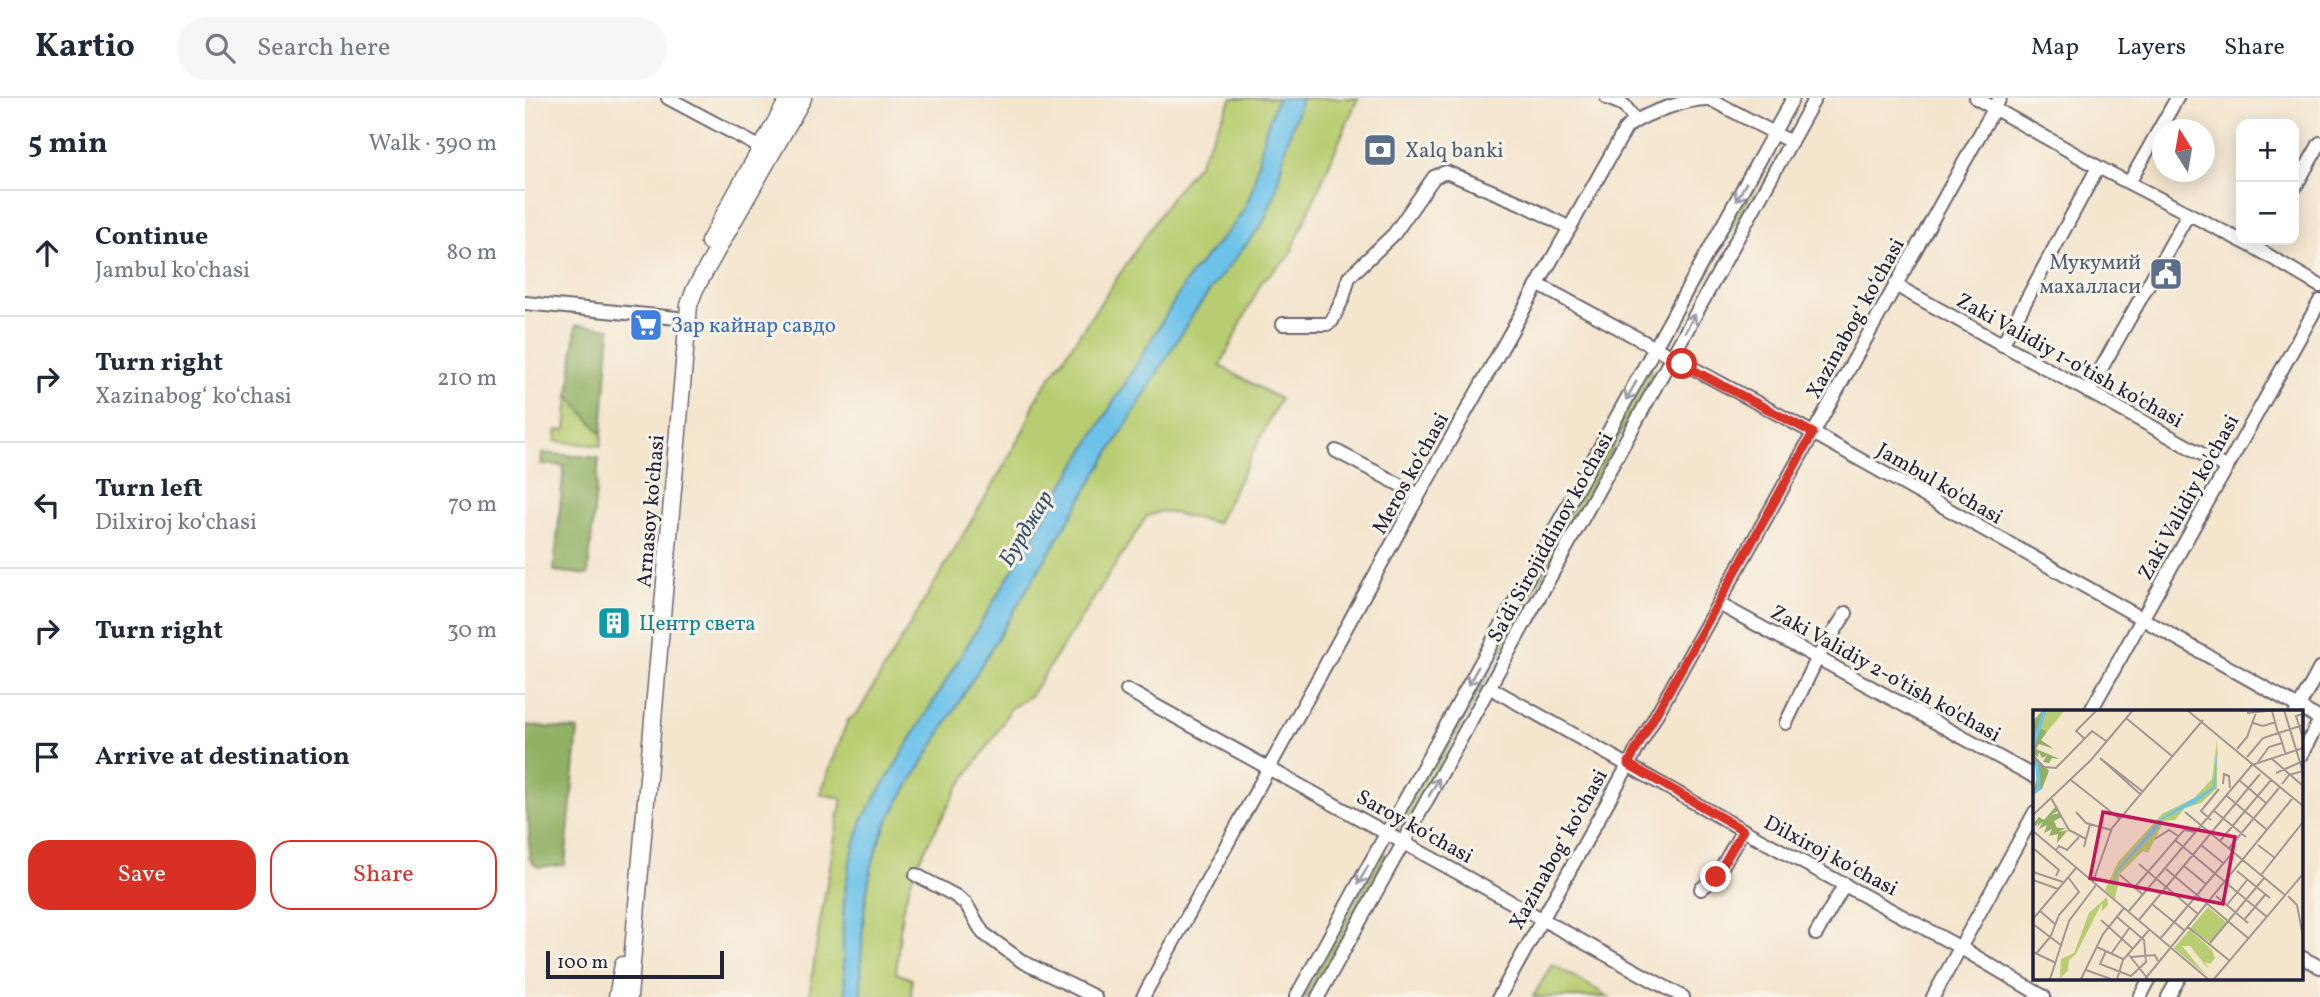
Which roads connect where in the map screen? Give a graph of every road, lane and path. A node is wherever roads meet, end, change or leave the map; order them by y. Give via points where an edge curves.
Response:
1 (668, 98) edge
2 (789, 98) edge
3 (803, 98) edge
4 (1607, 98) edge
5 (1793, 98) edge
6 (1815, 98) edge
7 (1976, 98) edge
8 (2177, 98) edge
9 (1997, 103) edge
10 (1635, 120) junction
11 (1774, 132) junction
12 (1791, 142) junction
13 (2320, 143) edge
14 (767, 151) junction
15 (2098, 167) junction
16 (2298, 182) edge
17 (2130, 183) junction
18 (2188, 214) junction
19 (1570, 228) junction
20 (2236, 234) edge
21 (2262, 245) edge
22 (1539, 285) junction
23 (1895, 285) junction
24 (2320, 286) edge
25 (2320, 301) edge
26 (525, 303) edge
27 (682, 318) junction
28 (1283, 324) dead end
29 (2001, 345) junction
30 (1654, 349) junction
31 (1671, 358) junction
32 (2088, 391) junction
33 (1813, 433) junction
34 (1336, 450) dead end
35 (2227, 468) junction
36 (1419, 495) junction
37 (659, 591) junction
38 (1719, 604) junction
39 (1846, 613) dead end
40 (2141, 620) junction
41 (1818, 657) junction
42 (2320, 668) edge
43 (1489, 687) junction
44 (1127, 690) dead end
45 (2297, 709) edge
46 (2091, 710) edge
47 (2303, 712) edge
48 (2320, 719) edge
49 (1786, 723) dead end
50 (2303, 751) edge
51 (1628, 764) junction
52 (1270, 768) junction
53 (2033, 776) edge
54 (2033, 816) edge
55 (1743, 830) junction
56 (1387, 832) junction
57 (1403, 842) junction
58 (916, 875) dead end
59 (1845, 884) junction
60 (1701, 889) dead end
61 (1541, 918) junction
62 (1816, 934) dead end
63 (1961, 948) junction
64 (2303, 958) edge
65 (2320, 967) edge
66 (2149, 979) edge
67 (2178, 979) edge
68 (617, 997) edge
69 (629, 997) edge
70 (1095, 997) edge
71 (1143, 997) edge
72 (1296, 997) edge
73 (1318, 997) edge
74 (1499, 997) edge
75 (1683, 997) edge
76 (1933, 997) edge
77 (2044, 997) edge
78 (2140, 997) edge
79 (2168, 997) edge

1 - 14 street
2 - 14 main road, Arnasoy ko'chasi
3 - 14 main road, Arnasoy ko'chasi
4 - 10 street via 1624,105
5 - 11 street, Sa'di Sirojiddinov ko'chasi
6 - 12 street, Sa'di Sirojiddinov ko'chasi
7 - 9 street
8 - 17 street
9 - 15 street
9 - 23 street, Xazinabog‘ ko‘chasi
10 - 11 street via 1699,98 1710,99
10 - 19 street, Meros ko‘chasi via 1626,128
11 - 12 street
11 -> 30 street, Sa'di Sirojiddinov ko'chasi
31 -> 12 street, Sa'di Sirojiddinov ko'chasi
13 - 16 street
14 - 27 main road, Arnasoy ko'chasi via 683,291
15 - 17 street
15 - 29 street
17 - 18 street
18 - 20 street
18 - 32 street
19 - 22 street, Meros ko‘chasi
19 - 28 street via 1493,190 1446,172 1438,174 1394,234 1349,276 1332,321
21 - 24 street
22 - 30 street, Jambul ko'chasi
22 - 36 street, Meros ko‘chasi
23 - 29 street, Zaki Validiy 1-o'tish ko'chasi
23 - 33 street, Xazinabog‘ ko‘chasi
25 - 35 street, Zaki Validiy ko'chasi
26 - 27 street
27 - 37 main road, Arnasoy ko'chasi
29 - 32 street, Zaki Validiy 1-o'tish ko'chasi
30 - 31 street, Jambul ko'chasi
30 -> 56 street, Sa'di Sirojiddinov ko'chasi
31 - 33 street, Jambul ko'chasi
31 - 43 street, Sa'di Sirojiddinov ko'chasi
32 - 35 street, Zaki Validiy 1-o'tish ko'chasi
33 - 38 street, Xazinabog‘ ko‘chasi
33 - 40 street, Jambul ko'chasi
34 - 36 street
35 - 40 street, Zaki Validiy ko'chasi
36 - 52 street, Meros ko‘chasi
37 - 68 main road, Arnasoy ko'chasi
37 - 69 main road, Arnasoy ko'chasi
38 - 41 street, Zaki Validiy 2-o'tish ko'chasi
38 - 51 street, Xazinabog‘ ko‘chasi
39 - 41 street
40 - 45 street, Jambul ko'chasi
40 - 46 street, Zaki Validiy ko'chasi
41 - 49 street
41 - 53 street, Zaki Validiy 2-o'tish ko'chasi
42 - 45 street
43 - 51 street, Dilxiroj ko‘chasi
57 -> 43 street, Sa'di Sirojiddinov ko'chasi
44 - 52 street, Saroy ko‘chasi
47 - 48 street, Jambul ko'chasi
48 - 50 street
51 - 55 street, Dilxiroj ko‘chasi
51 - 61 street, Xazinabog‘ ko‘chasi
52 - 56 street, Saroy ko‘chasi
52 - 71 street, Meros ko‘chasi
54 - 63 street
55 - 59 street, Dilxiroj ko‘chasi
55 - 60 street via 1716,877
56 - 57 street, Saroy ko‘chasi
56 -> 72 street, Sa'di Sirojiddinov ko'chasi
57 - 61 street, Saroy ko‘chasi
57 - 73 street, Sa'di Sirojiddinov ko'chasi
58 - 70 street via 966,904 982,933 1023,962
59 - 62 street
59 - 63 street, Dilxiroj ko‘chasi
61 - 74 street, Xazinabog‘ ko‘chasi
61 - 75 street, Saroy ko‘chasi
63 - 76 street
63 - 77 street, Dilxiroj ko‘chasi
64 - 65 street
66 - 78 street
67 - 79 street

